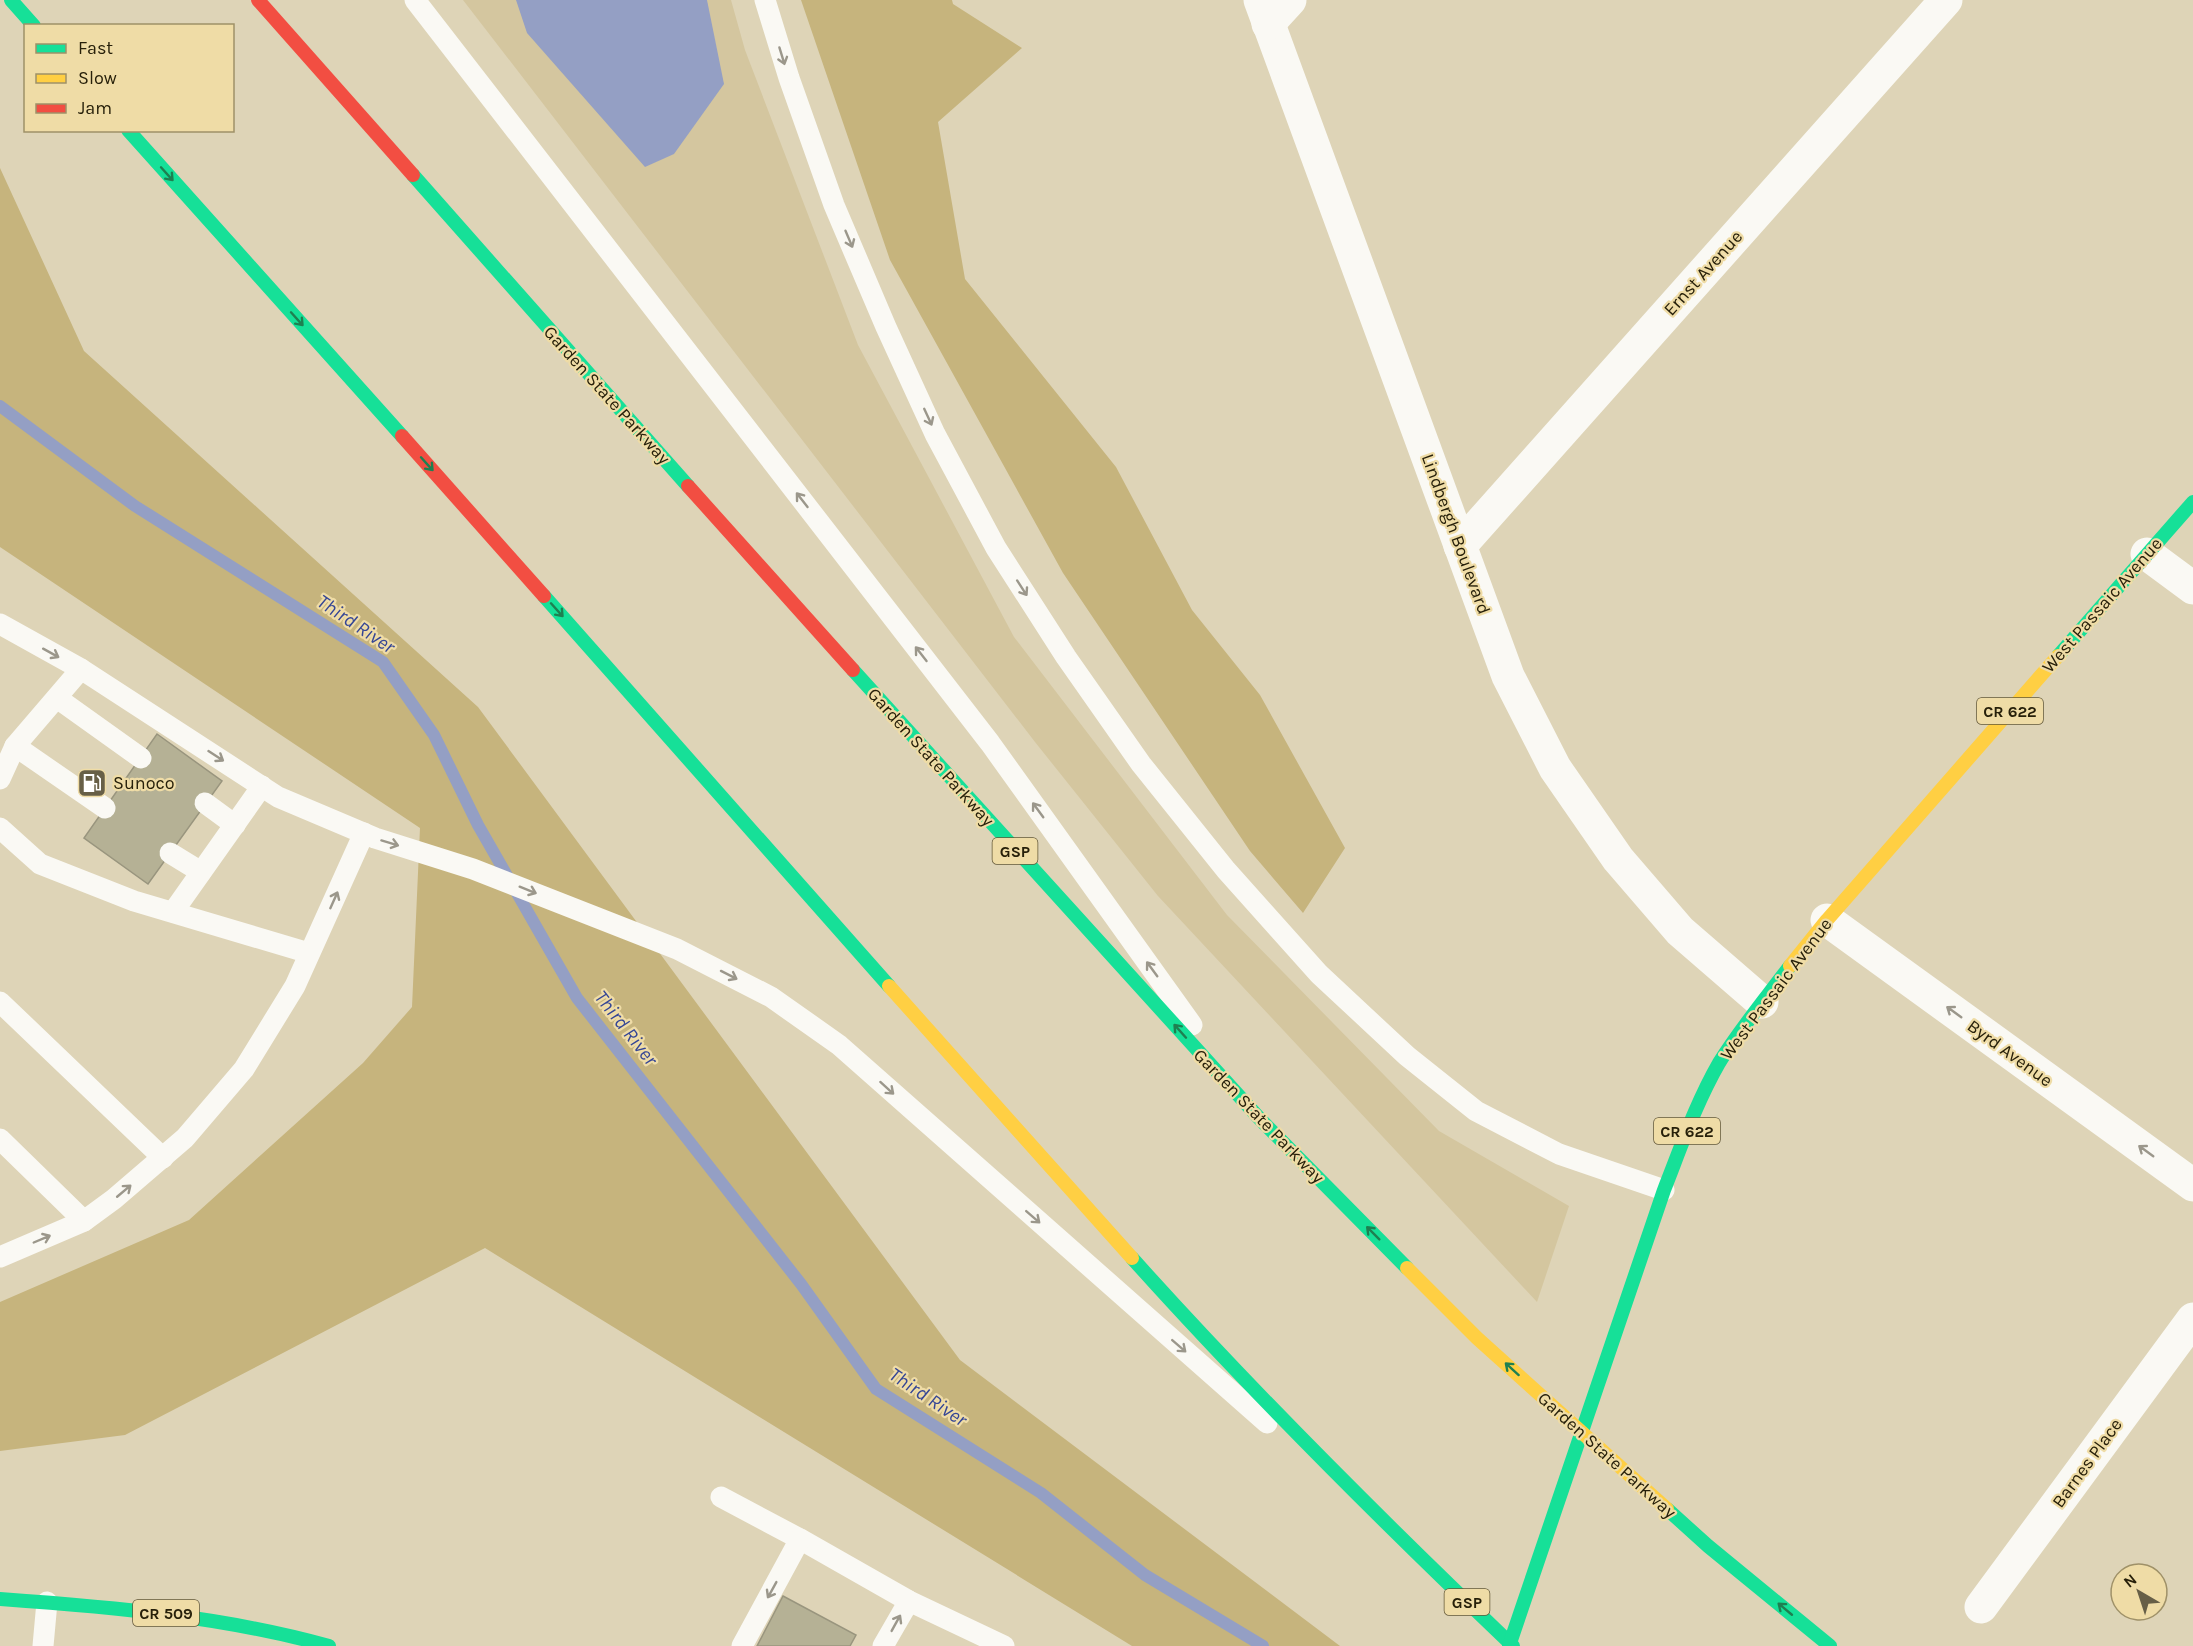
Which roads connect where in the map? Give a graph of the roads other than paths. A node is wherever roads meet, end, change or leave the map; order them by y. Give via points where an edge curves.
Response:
1 (11, 0) edge
2 (258, 0) edge
3 (415, 0) edge
4 (765, 0) edge
5 (1290, 0) edge
6 (1946, 0) edge
7 (1264, 12) edge
8 (32, 24) edge
9 (130, 132) edge
10 (2193, 502) edge
11 (1460, 546) junction
12 (2147, 554) junction
13 (2193, 588) edge
14 (0, 624) edge
15 (81, 669) junction
16 (57, 698) junction
17 (15, 747) junction
18 (141, 758) dead end
19 (0, 779) edge
20 (262, 786) junction
21 (205, 803) dead end
22 (105, 808) dead end
23 (235, 825) junction
24 (0, 828) edge
25 (364, 833) junction
26 (170, 853) dead end
27 (201, 872) junction
28 (173, 912) junction
29 (1827, 920) junction
30 (309, 953) junction
31 (0, 1002) edge
32 (1762, 1002) junction
33 (1259, 1118) junction
34 (0, 1139) edge
35 (163, 1158) junction
36 (2193, 1185) edge
37 (1664, 1190) junction
38 (84, 1221) junction
39 (0, 1257) edge
40 (2193, 1319) edge
41 (721, 1497) dead end
42 (800, 1539) junction
43 (1421, 1558) junction
44 (0, 1599) edge
45 (909, 1601) junction
46 (47, 1602) junction
47 (1981, 1607) dead end
48 (292, 1640) edge
49 (43, 1646) edge
50 (329, 1646) edge
51 (742, 1646) edge
52 (883, 1646) edge
53 (1004, 1646) edge
54 (1511, 1646) edge
55 (1830, 1646) edge

1 - 8 main road
33 -> 2 main road, Garden State Parkway / GSP via 651,445
33 -> 3 lane via 990,743
4 -> 37 lane via 834,205 935,434 996,548 1141,764 1226,870 1319,974 1407,1056 1476,1111 1559,1154
5 - 7 street
6 - 11 street, Ernst Avenue
7 - 11 street, Lindbergh Boulevard
9 -> 43 main road, GSP via 1001,1113 1196,1328
10 - 12 main road, West Passaic Avenue / CR 622
11 - 32 street, Lindbergh Boulevard via 1508,676 1556,768 1618,859 1680,931
12 - 13 street
12 - 29 main road, West Passaic Avenue / CR 622
14 -> 15 lane
15 - 16 lane
15 -> 20 lane
16 - 17 lane
16 - 18 lane
17 - 19 lane
17 - 22 lane
20 - 23 lane
20 - 25 lane via 278,797
21 - 23 lane
23 - 27 lane
24 - 28 lane via 40,864
30 -> 25 lane
25 -> 43 lane via 473,869 676,949 771,997 839,1045
26 - 27 lane
27 - 28 lane
28 - 30 lane
29 - 32 main road, West Passaic Avenue / CR 622
36 -> 29 street, Byrd Avenue
30 - 35 lane via 295,986 244,1069
31 - 35 lane
32 - 37 main road, West Passaic Avenue / CR 622 via 1719,1064 1690,1122
55 -> 33 main road, Garden State Parkway / GSP via 1708,1546 1477,1338
34 - 38 lane
38 -> 35 lane
37 - 54 main road, West Passaic Avenue / CR 622
39 -> 38 lane
40 - 47 street, Barnes Place
41 - 42 lane
42 - 45 lane
42 -> 51 lane
43 - 54 main road, GSP
44 - 46 main road, CR 509
52 -> 45 lane
45 - 53 lane
46 - 48 main road, CR 509 via 209,1618
46 - 49 lane
48 - 50 main road, CR 509

